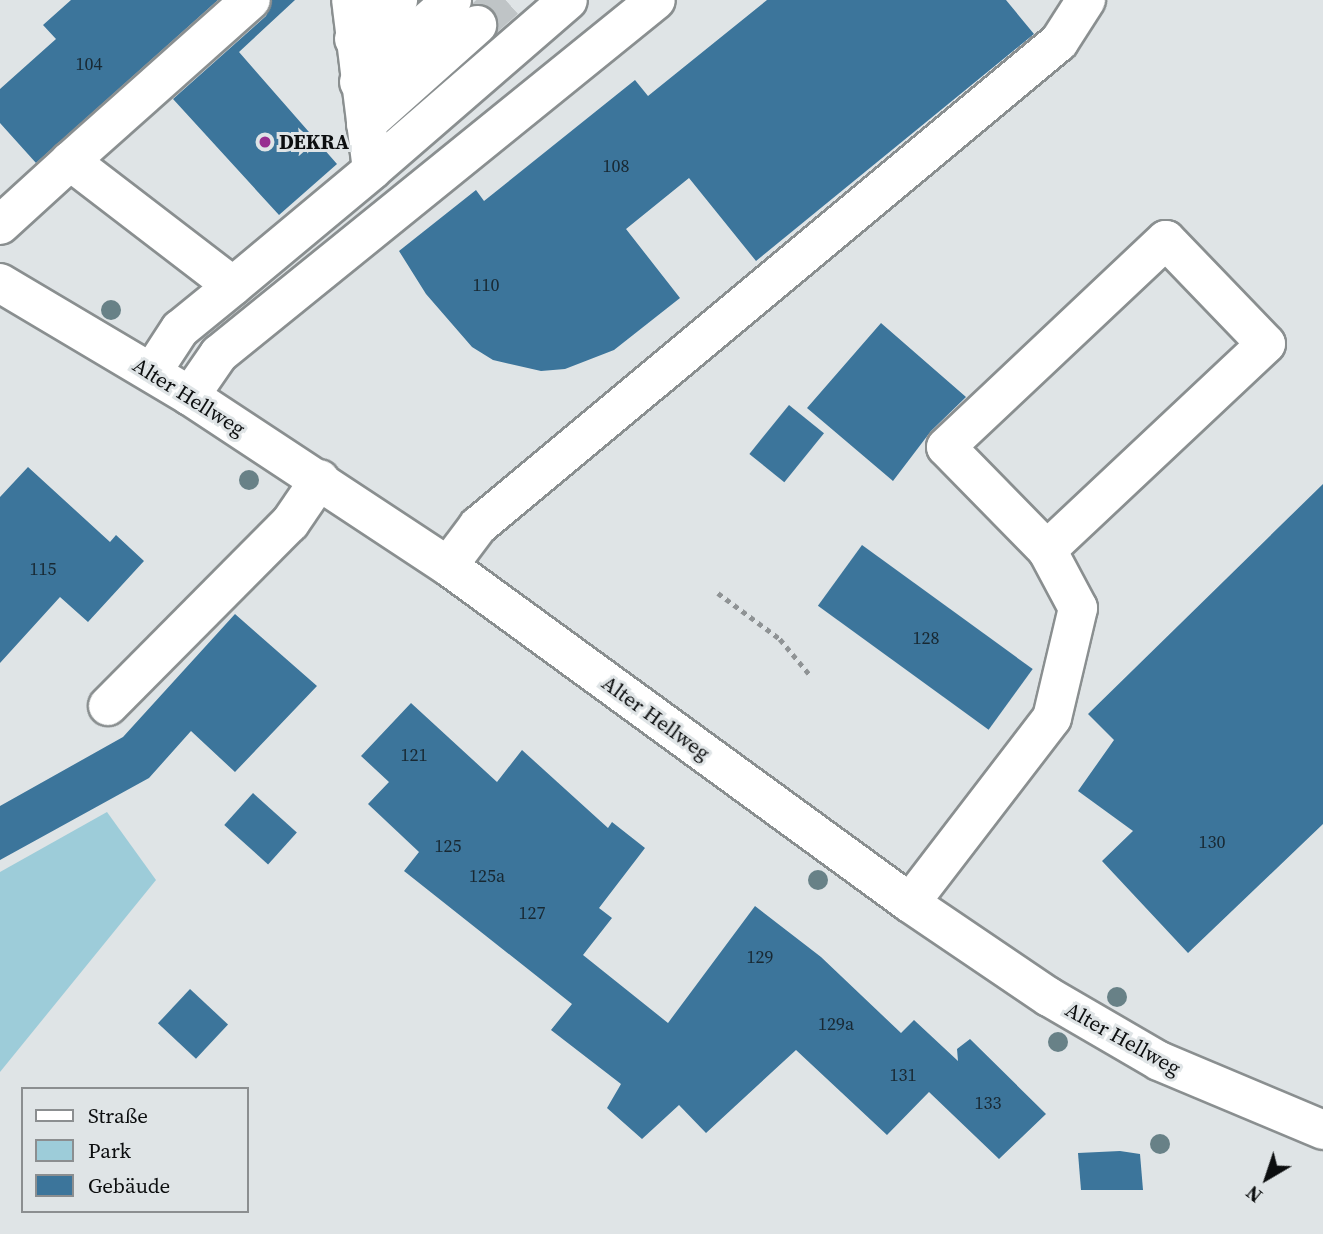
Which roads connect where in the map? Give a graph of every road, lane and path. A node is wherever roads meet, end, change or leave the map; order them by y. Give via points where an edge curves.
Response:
1 (251, 0) edge
2 (351, 0) edge
3 (398, 0) edge
4 (568, 0) edge
5 (656, 0) edge
6 (1086, 0) edge
7 (465, 13) edge
8 (354, 39) junction
9 (359, 82) junction
10 (366, 124) junction
11 (70, 161) junction
12 (372, 170) junction
13 (0, 225) edge
14 (0, 284) edge
15 (233, 286) junction
16 (152, 372) junction
17 (190, 396) junction
18 (320, 480) junction
19 (1047, 550) junction
20 (448, 566) junction
21 (718, 593) dead end
22 (810, 675) dead end
23 (108, 706) dead end
24 (910, 903) junction
25 (1323, 1130) edge

1 - 11 street
2 - 8 street
3 - 8 street
4 - 12 street
5 - 17 street via 219,354
6 - 20 street via 1059,42 478,526
7 - 9 street
7 - 10 street
8 - 9 street
9 - 10 street
10 - 12 street
11 - 13 street
11 - 15 street
12 - 15 street
14 - 16 street, Alter Hellweg
15 - 16 street via 180,329
16 - 17 street, Alter Hellweg
17 - 18 street, Alter Hellweg
18 - 20 street, Alter Hellweg
18 - 23 street via 290,523
19 - 19 street via 946,447 1166,240 1266,344
19 - 24 street via 1077,608 1052,719
20 - 24 street, Alter Hellweg
21 - 22 path via 780,639
24 - 25 street, Alter Hellweg via 1096,1027 1199,1080

